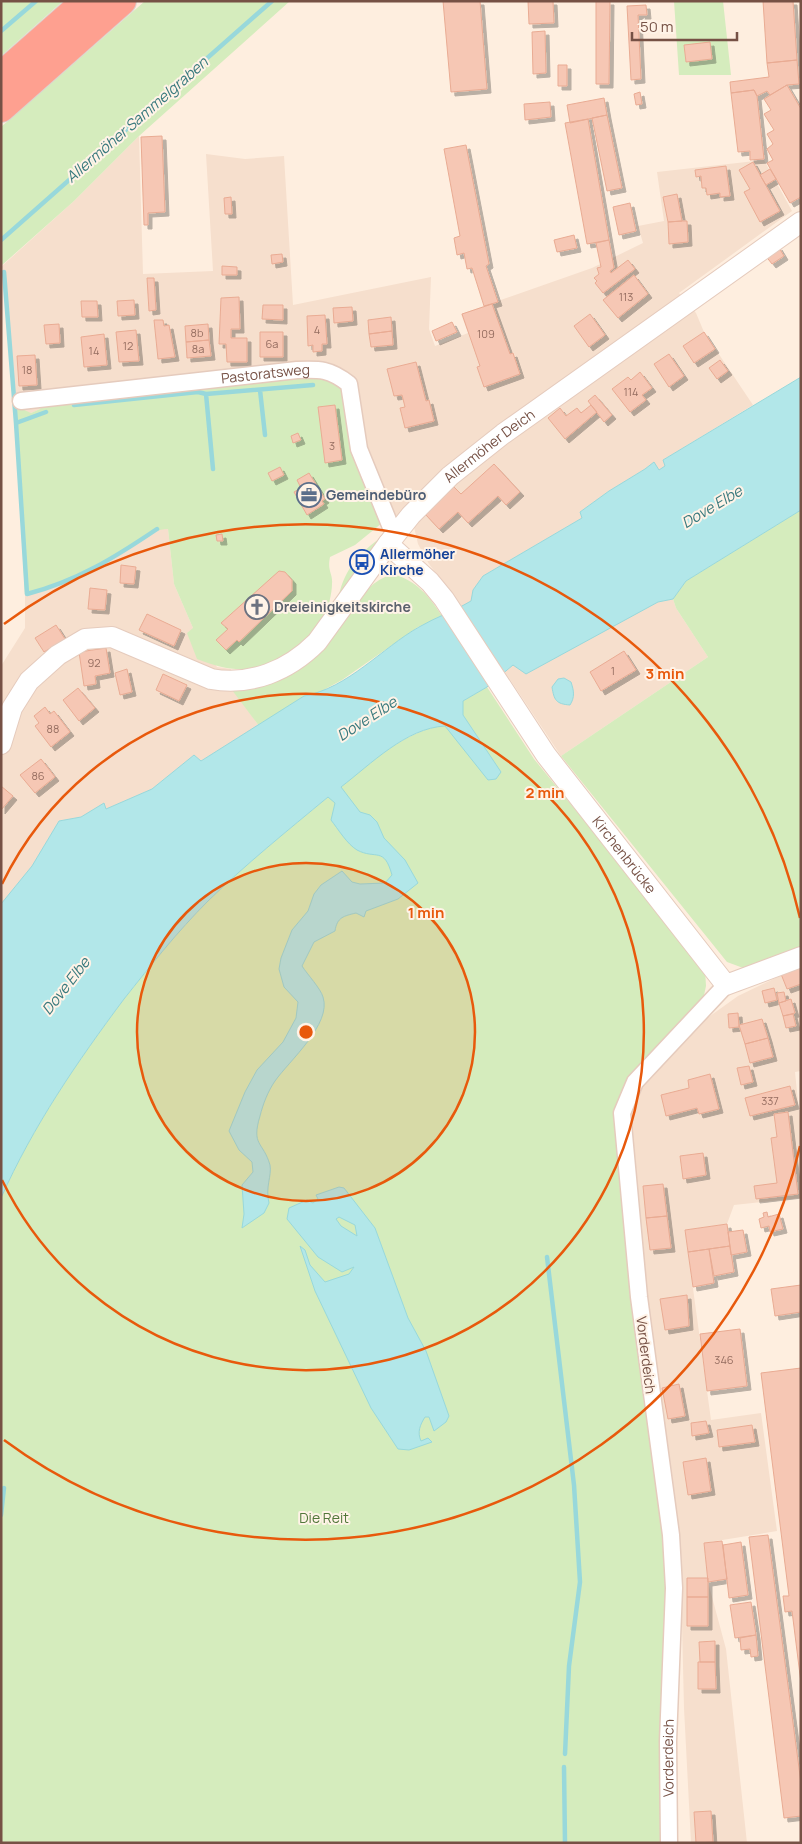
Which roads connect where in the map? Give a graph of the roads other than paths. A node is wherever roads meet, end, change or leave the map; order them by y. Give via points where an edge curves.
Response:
1 (86, 1) edge
2 (122, 1) edge
3 (1, 76) edge
4 (1, 108) edge
5 (801, 222) edge
6 (21, 401) dead end
7 (392, 538) junction
8 (1, 744) edge
9 (801, 957) edge
10 (726, 985) junction
11 (670, 1843) edge

1 - 3 highway
2 - 4 highway
5 - 7 street, Allermöher Deich via 504,434 450,476
6 - 7 street, Pastoratsweg via 297,370 335,372 349,384 359,449 390,525
7 - 8 street, Allermöher Deich via 317,642 306,654 284,668 256,679 228,682 211,679 112,637 85,639 70,645 29,681 12,708
7 - 10 street, Kirchenbrücke via 444,599 546,755
9 - 10 street, Vorderdeich
10 - 11 street, Vorderdeich via 635,1082 622,1113 639,1297 671,1534 674,1588 668,1741

